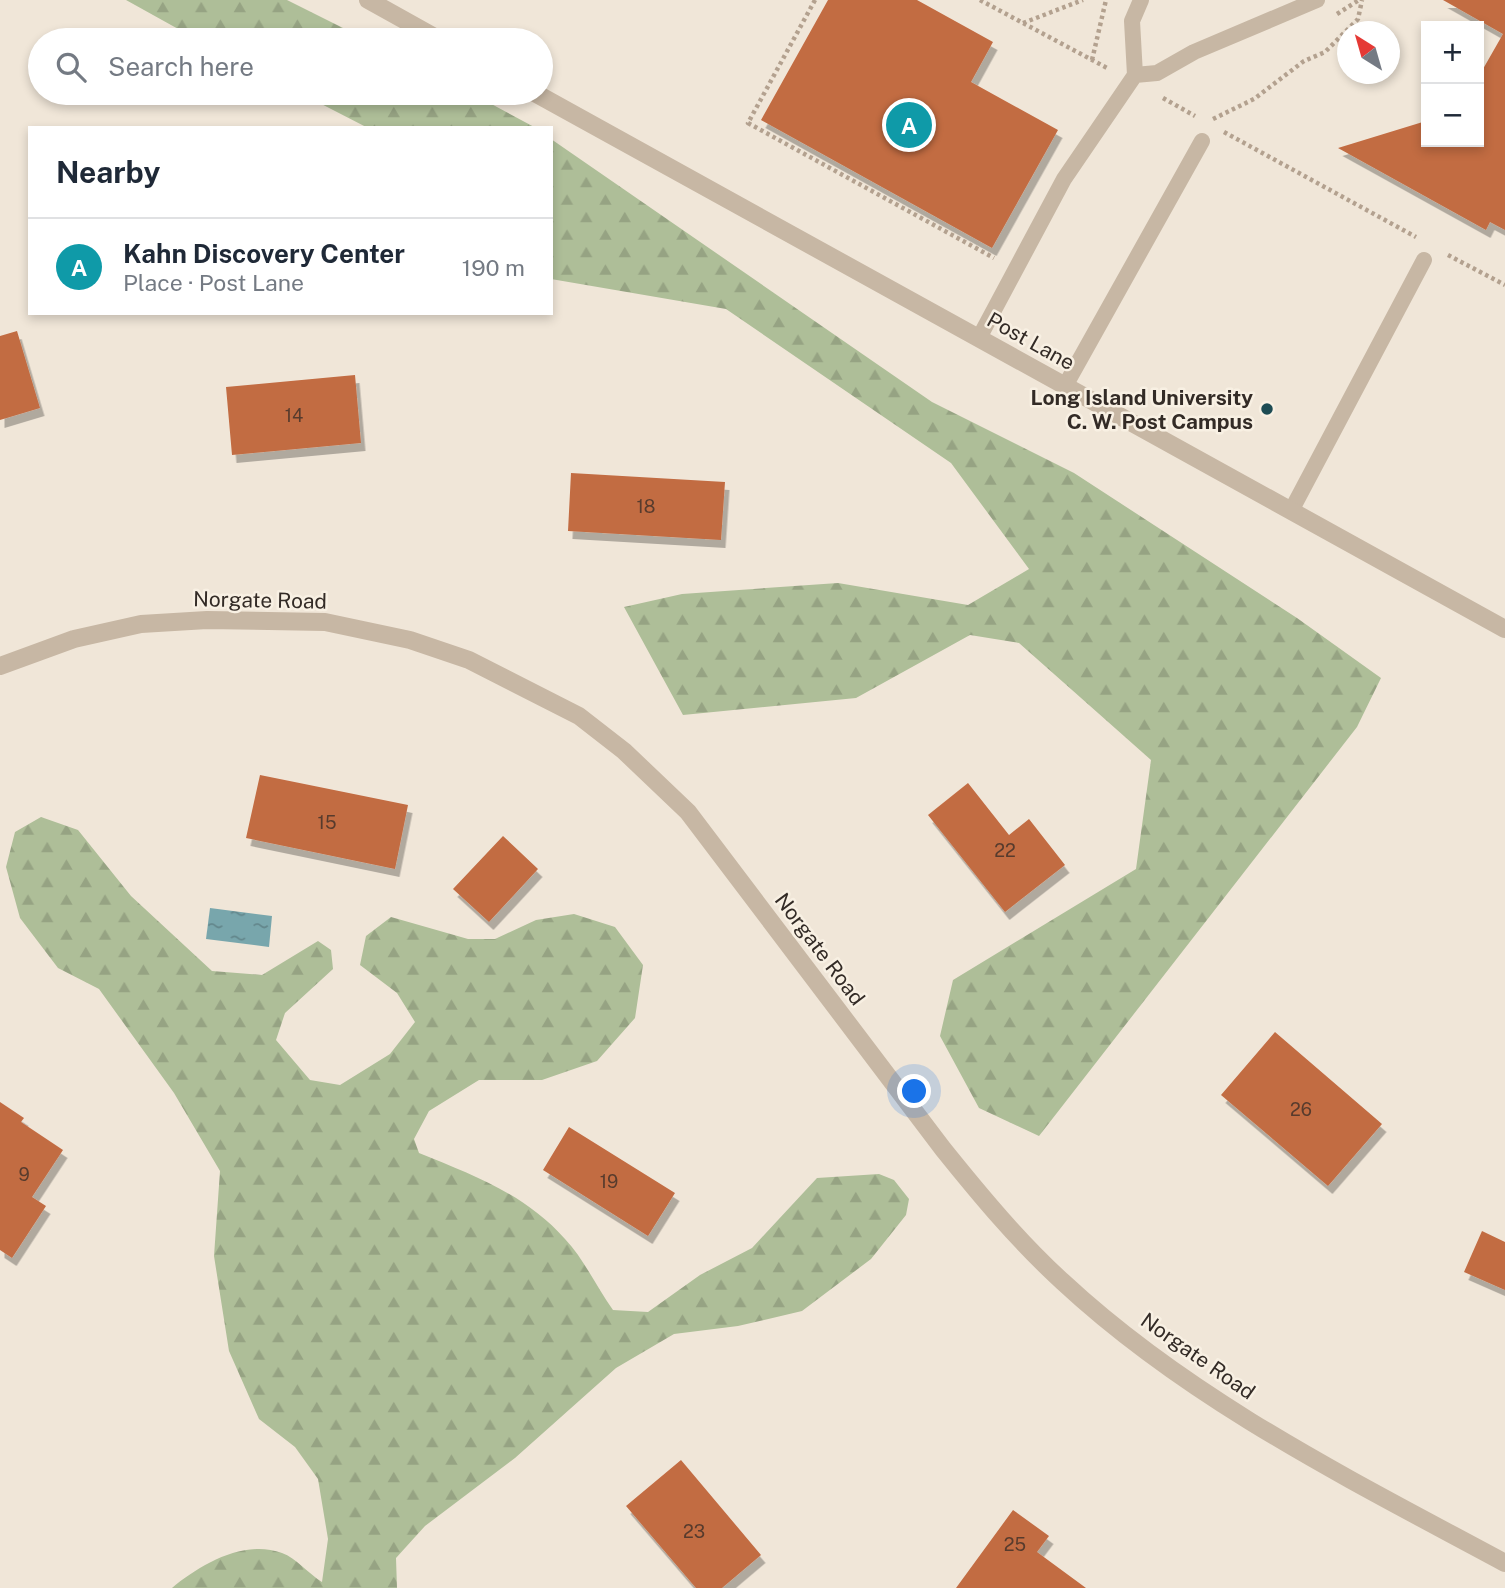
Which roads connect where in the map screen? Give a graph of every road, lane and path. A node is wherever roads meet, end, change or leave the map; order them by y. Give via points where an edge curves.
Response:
1 (368, 0) edge
2 (815, 0) edge
3 (980, 0) edge
4 (1083, 0) edge
5 (1106, 0) edge
6 (1140, 0) edge
7 (1317, 0) edge
8 (1362, 0) edge
9 (1023, 23) junction
10 (418, 28) edge
11 (1092, 60) junction
12 (1133, 78) junction
13 (553, 103) edge
14 (1206, 122) junction
15 (1202, 141) dead end
16 (1421, 240) dead end
17 (1445, 253) dead end
18 (995, 259) dead end
19 (1424, 260) dead end
20 (1505, 285) edge
21 (979, 338) junction
22 (1065, 386) junction
23 (1291, 511) junction
24 (1505, 629) edge
25 (0, 666) edge
26 (1505, 1563) edge

1 - 10 street
2 - 18 path via 748,123
3 - 9 path
4 - 9 path
5 - 11 path
6 - 12 lane via 1132,22
7 - 12 lane via 1194,52 1157,73
8 - 14 path via 1358,19 1325,52 1304,61 1254,99
9 - 11 path
11 - 12 path
12 - 14 path
12 - 21 lane via 1064,179
13 - 21 street, Post Lane
14 - 16 path
15 - 22 lane
17 - 20 path
19 - 23 lane
21 - 22 street, Post Lane
22 - 23 street, Post Lane
23 - 24 street, Post Lane
25 - 26 street, Norgate Road via 74,639 141,624 325,622 410,640 469,660 579,716 688,812 943,1149 1063,1283 1153,1356 1268,1432

